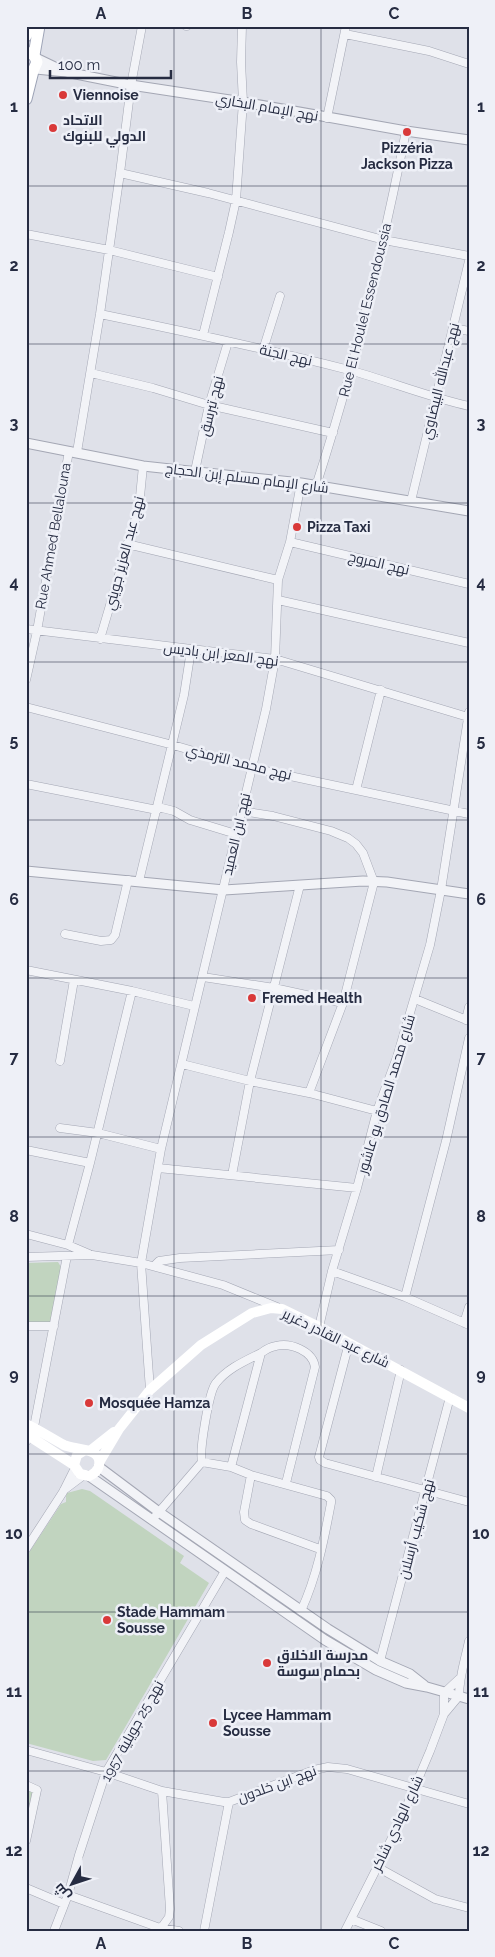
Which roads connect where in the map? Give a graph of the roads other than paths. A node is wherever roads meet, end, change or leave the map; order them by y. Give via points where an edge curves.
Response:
1 (29, 26) edge
2 (39, 26) edge
3 (142, 26) edge
4 (242, 26) edge
5 (346, 30) edge
6 (26, 36) edge
7 (32, 63) edge
8 (469, 64) edge
9 (131, 85) junction
10 (26, 99) edge
11 (243, 102) junction
12 (327, 118) junction
13 (406, 131) junction
14 (469, 140) edge
15 (120, 173) junction
16 (236, 200) junction
17 (26, 234) edge
18 (384, 240) junction
19 (109, 250) junction
20 (469, 256) edge
21 (469, 261) edge
22 (218, 277) junction
23 (280, 296) dead end
24 (100, 314) junction
25 (454, 328) junction
26 (469, 331) edge
27 (203, 335) junction
28 (228, 342) junction
29 (264, 350) junction
30 (351, 371) junction
31 (91, 373) junction
32 (436, 398) junction
33 (210, 405) junction
34 (469, 406) edge
35 (333, 433) junction
36 (26, 443) edge
37 (73, 451) junction
38 (143, 466) junction
39 (195, 471) junction
40 (301, 484) junction
41 (316, 486) junction
42 (411, 501) junction
43 (469, 511) edge
44 (290, 542) junction
45 (127, 544) junction
46 (278, 580) junction
47 (469, 584) edge
48 (278, 600) junction
49 (26, 629) edge
50 (37, 630) junction
51 (100, 640) junction
52 (469, 643) edge
53 (191, 650) junction
54 (275, 659) junction
55 (26, 680) edge
56 (381, 690) junction
57 (26, 708) edge
58 (468, 715) edge
59 (173, 745) junction
60 (252, 768) junction
61 (26, 784) edge
62 (356, 790) junction
63 (158, 808) junction
64 (242, 811) junction
65 (453, 812) junction
66 (469, 814) edge
67 (236, 834) junction
68 (26, 871) edge
69 (128, 880) junction
70 (139, 881) junction
71 (374, 882) junction
72 (300, 885) junction
73 (224, 890) junction
74 (442, 890) junction
75 (469, 894) edge
76 (65, 934) dead end
77 (26, 970) edge
78 (203, 977) junction
79 (74, 980) junction
80 (274, 988) junction
81 (132, 991) junction
82 (415, 999) junction
83 (343, 1003) junction
84 (194, 1006) junction
85 (469, 1007) edge
86 (467, 1021) edge
87 (469, 1038) edge
88 (60, 1061) dead end
89 (182, 1064) junction
90 (250, 1081) junction
91 (309, 1093) junction
92 (377, 1111) junction
93 (60, 1128) dead end
94 (98, 1133) junction
95 (161, 1149) junction
96 (26, 1150) edge
97 (90, 1163) junction
98 (158, 1168) junction
99 (232, 1175) junction
100 (357, 1188) junction
101 (26, 1234) edge
102 (68, 1245) junction
103 (339, 1250) junction
104 (92, 1255) junction
105 (67, 1256) junction
106 (26, 1257) edge
107 (141, 1263) junction
108 (154, 1266) junction
109 (332, 1271) junction
110 (405, 1297) junction
111 (469, 1307) edge
112 (282, 1309) junction
113 (467, 1324) edge
114 (26, 1326) edge
115 (54, 1326) junction
116 (319, 1327) junction
117 (349, 1343) junction
118 (261, 1353) junction
119 (401, 1370) junction
120 (150, 1390) junction
121 (450, 1397) junction
122 (469, 1408) edge
123 (118, 1428) junction
124 (29, 1432) edge
125 (88, 1450) junction
126 (202, 1462) junction
127 (99, 1464) junction
128 (75, 1466) junction
129 (231, 1467) junction
130 (251, 1474) junction
131 (86, 1475) junction
132 (376, 1477) junction
133 (286, 1483) junction
134 (426, 1491) junction
135 (63, 1492) junction
136 (469, 1502) edge
137 (159, 1512) junction
138 (152, 1520) junction
139 (317, 1548) dead end
140 (26, 1549) edge
141 (225, 1571) junction
142 (302, 1611) junction
143 (469, 1641) edge
144 (380, 1661) junction
145 (459, 1679) junction
146 (427, 1687) junction
147 (444, 1693) junction
148 (459, 1696) junction
149 (469, 1699) edge
150 (444, 1714) junction
151 (26, 1750) edge
152 (106, 1772) junction
153 (26, 1785) edge
154 (413, 1788) junction
155 (162, 1791) junction
156 (229, 1802) junction
157 (469, 1804) edge
158 (26, 1841) edge
159 (378, 1867) junction
160 (26, 1888) edge
161 (68, 1895) junction
162 (64, 1904) junction
163 (469, 1908) edge
164 (351, 1919) junction
165 (160, 1929) edge
166 (54, 1931) edge
167 (179, 1931) edge
168 (204, 1931) edge
169 (345, 1931) edge
170 (381, 1931) edge

1 - 6 main road
2 - 7 main road
3 - 9 street, Rue Ahmed Bellalouna
4 - 11 street
5 - 8 street
5 - 12 street
7 - 9 street, نهج الإمام البخاري
7 - 10 main road
9 - 11 street, نهج الإمام البخاري
9 - 15 street, Rue Ahmed Bellalouna
11 - 12 street, نهج الإمام البخاري
11 - 16 street
12 - 13 street, نهج الإمام البخاري
13 - 14 street, نهج الإمام البخاري
13 - 18 street, Rue El Houlel Essendoussia
15 - 16 street
15 - 19 street, Rue Ahmed Bellalouna
16 - 18 street
16 - 22 street
17 - 19 street
18 - 20 street
18 - 30 street, Rue El Houlel Essendoussia
19 - 22 street
19 - 24 street, Rue Ahmed Bellalouna
21 - 25 street, نهج عبدالله البيضاوي
22 - 27 street
23 - 29 street
24 - 27 street, نهج الجنة
24 - 31 street, Rue Ahmed Bellalouna
25 - 26 street
25 - 32 street, نهج عبدالله البيضاوي
27 - 28 street, نهج الجنة
28 - 29 street, نهج الجنة
28 - 33 street, نهج تبرسق
29 - 30 street, نهج الجنة
30 - 32 street, نهج الجنة
30 - 35 street, Rue El Houlel Essendoussia
31 - 33 street
31 - 37 street, Rue Ahmed Bellalouna
32 - 34 street, نهج الجنة
32 - 42 street, نهج عبدالله البيضاوي
33 - 35 street
33 - 39 street, نهج تبرسق
35 - 41 street, Rue El Houlel Essendoussia
36 - 37 street, شارع اﻹمام مسلم إبن الحجاج
37 - 38 street, شارع اﻹمام مسلم إبن الحجاج
37 - 50 street, Rue Ahmed Bellalouna
38 - 39 street, شارع اﻹمام مسلم إبن الحجاج
38 - 45 street, نهج عبد العزيز جويني via 139,507
39 - 40 street, شارع اﻹمام مسلم إبن الحجاج
40 - 41 street, شارع اﻹمام مسلم إبن الحجاج
40 - 44 street, نهج ابن العميد
41 - 42 street, شارع اﻹمام مسلم إبن الحجاج
42 - 43 street, شارع اﻹمام مسلم إبن الحجاج
44 - 46 street, نهج ابن العميد
44 - 47 street, نهج المروج
45 - 46 street
45 - 51 street, نهج عبد العزيز جويني
46 - 48 street, نهج ابن العميد
48 - 52 street
48 - 54 street, نهج ابن العميد
49 - 50 street, نهج المعز ابن باديس
50 - 51 street, نهج المعز ابن باديس
50 - 55 street, Rue Ahmed Bellalouna
51 - 53 street, نهج المعز ابن باديس
53 - 54 street, نهج المعز ابن باديس
53 - 59 street
54 - 56 street, نهج المعز ابن باديس
54 - 60 street, نهج ابن العميد
56 - 58 street, نهج المعز ابن باديس
56 - 62 street
57 - 59 street, نهج محمد الترمذي
58 - 65 street
59 - 60 street, نهج محمد الترمذي
59 - 63 street
60 - 62 street, نهج محمد الترمذي
60 - 64 street, نهج ابن العميد
61 - 63 street
62 - 65 street, نهج محمد الترمذي
63 - 67 street
63 - 70 street
64 - 67 street, نهج ابن العميد
64 - 71 street via 323,828 348,838 364,853
65 - 66 street, نهج محمد الترمذي
65 - 74 street, شارع محمد الصادق بو عاشور
67 - 73 street, نهج ابن العميد
68 - 69 street
69 - 70 street
69 - 76 street via 115,936 111,940
70 - 73 street
71 - 72 street
71 - 74 street
71 - 83 street
72 - 73 street
72 - 80 street
73 - 78 street, نهج ابن العميد
74 - 75 street
74 - 82 street, شارع محمد الصادق بو عاشور
77 - 79 street
78 - 80 street
78 - 84 street, نهج ابن العميد
79 - 81 street
79 - 88 street
80 - 83 street
80 - 90 street
81 - 84 street
81 - 94 street
82 - 86 street
82 - 92 street, شارع محمد الصادق بو عاشور
83 - 91 street
84 - 89 street, نهج ابن العميد
85 - 86 street
87 - 110 street
89 - 90 street
89 - 95 street, نهج ابن العميد
90 - 91 street
90 - 99 street
91 - 92 street
92 - 100 street, شارع محمد الصادق بو عاشور
93 - 94 street
94 - 95 street
94 - 97 street
95 - 98 street, نهج ابن العميد
96 - 97 street
97 - 102 street
98 - 99 street
98 - 107 street, نهج ابن العميد
99 - 100 street
100 - 103 street, شارع محمد الصادق بو عاشور
101 - 102 street
102 - 104 street
103 - 108 street via 180,1258 159,1261
103 - 109 street, شارع محمد الصادق بو عاشور
104 - 105 street
104 - 107 street
105 - 106 street
105 - 115 street
107 - 108 street
107 - 120 street, نهج ابن العميد
108 - 112 street via 223,1285
109 - 110 street
109 - 116 street, شارع محمد الصادق بو عاشور
110 - 113 street
111 - 113 street
112 - 116 main road, شارع عبد القادر دغرير
112 - 120 main road, شارع عبد القادر دغرير via 252,1312 235,1322 200,1345
114 - 115 street
115 - 124 street
116 - 117 main road, شارع عبد القادر دغرير
117 - 119 main road, شارع عبد القادر دغرير
117 - 132 street via 319,1457 325,1463
118 - 126 street via 235,1366 214,1386 200,1444
118 - 129 street
118 - 133 street via 275,1346 289,1346 310,1354 315,1364
119 - 121 main road, شارع عبد القادر دغرير
119 - 132 street
120 - 123 main road, شارع عبد القادر دغرير
121 - 122 main road, شارع عبد القادر دغرير
121 - 134 street, نهج شكيب أرسلان
123 - 125 main road, شارع عبد القادر دغرير
123 - 127 main road, شارع عبد القادر دغرير
124 - 125 main road via 71,1448
124 - 128 main road
125 - 127 main road via 98,1456
125 - 128 main road via 77,1455
126 - 129 street
126 - 137 street
127 - 131 main road via 97,1471
127 - 137 street
128 - 131 main road
128 - 135 street
129 - 130 street
130 - 133 street
130 - 139 street via 245,1520
131 - 135 street
131 - 138 street
132 - 134 street
133 - 142 street via 331,1500 316,1576
134 - 136 street
134 - 144 street, نهج شكيب أرسلان
135 - 140 street
137 - 138 street
137 - 142 street
138 - 141 street
141 - 146 street via 325,1640 376,1670 406,1683
141 - 152 street, نهج 25 جويلية 1957
142 - 144 street
143 - 145 street
144 - 146 street via 410,1674
145 - 147 street
145 - 148 street
146 - 147 street
147 - 148 street
147 - 150 street, شارع الهادي شاكر
148 - 149 street
148 - 150 street, شارع الهادي شاكر
150 - 154 street, شارع الهادي شاكر
151 - 152 street, نهج ابن خلدون
152 - 155 street, نهج ابن خلدون
152 - 161 street, نهج 25 جويلية 1957
153 - 158 street via 38,1790
154 - 156 street, نهج ابن خلدون via 328,1767
154 - 157 street, نهج ابن خلدون
154 - 159 street, شارع الهادي شاكر
155 - 156 street, نهج ابن خلدون
155 - 165 street via 170,1909 169,1917
156 - 168 street
159 - 163 street via 435,1899
159 - 164 street, شارع الهادي شاكر
160 - 162 street
161 - 162 street, نهج 25 جويلية 1957
161 - 165 street
162 - 166 street, نهج 25 جويلية 1957
164 - 169 street, شارع الهادي شاكر
164 - 170 street
165 - 167 street

